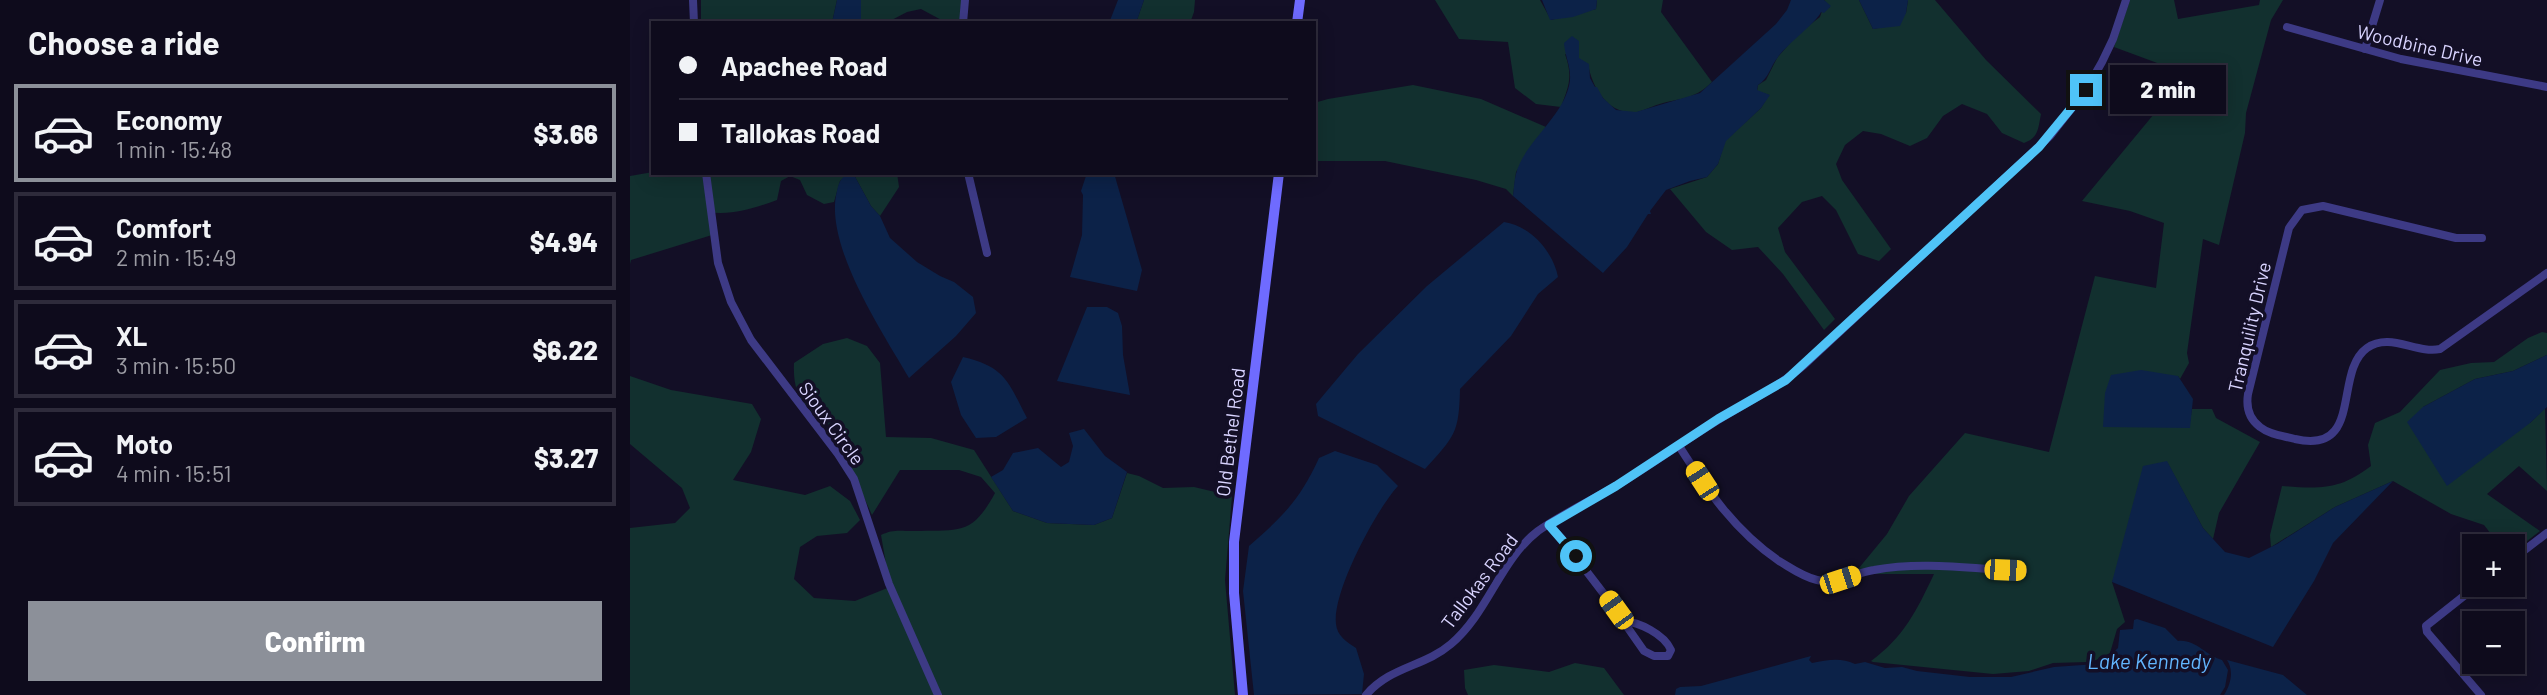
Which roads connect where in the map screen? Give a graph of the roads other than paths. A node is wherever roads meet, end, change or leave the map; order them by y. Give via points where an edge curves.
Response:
1 (693, 0) edge
2 (965, 0) edge
3 (1300, 0) edge
4 (2126, 0) edge
5 (2380, 0) edge
6 (694, 21) edge
7 (962, 21) edge
8 (1297, 21) edge
9 (2287, 27) dead end
10 (2365, 49) junction
11 (2547, 87) edge
12 (706, 175) edge
13 (968, 175) edge
14 (1279, 175) edge
15 (2482, 238) dead end
16 (987, 253) dead end
17 (2547, 273) edge
18 (1679, 446) junction
19 (1549, 525) junction
20 (2547, 533) edge
21 (2525, 550) edge
22 (2023, 570) dead end
23 (2463, 597) edge
24 (1623, 621) junction
25 (938, 695) edge
26 (1243, 695) edge
27 (1366, 695) edge
28 (2481, 695) edge

1 - 6 street
2 - 7 street
3 - 8 street
4 - 18 street, Tallokas Road via 2102,62 2039,147 1803,366
5 - 10 street
9 - 10 street, Woodbine Drive
10 - 11 street, Woodbine Drive
12 - 25 street, Sioux Circle via 718,263 731,302 751,340 854,480 889,584
13 - 16 street
14 - 26 street, Old Bethel Road via 1234,542
15 - 17 street, Tranquility Drive via 2456,238 2323,206 2302,210 2289,228 2248,394 2252,420 2269,432 2306,441 2327,438 2341,420 2355,366 2367,348 2390,342 2440,349
18 - 19 street, Tallokas Road
18 - 22 street via 1719,507 1767,552 1808,577 1826,582 1873,570 1919,567
19 - 24 street
19 - 27 street, Tallokas Road via 1516,553 1458,638 1432,656 1382,678
20 - 21 street
23 - 28 street via 2426,626 2427,632
24 - 24 street via 1636,622 1667,641 1668,656 1646,653

